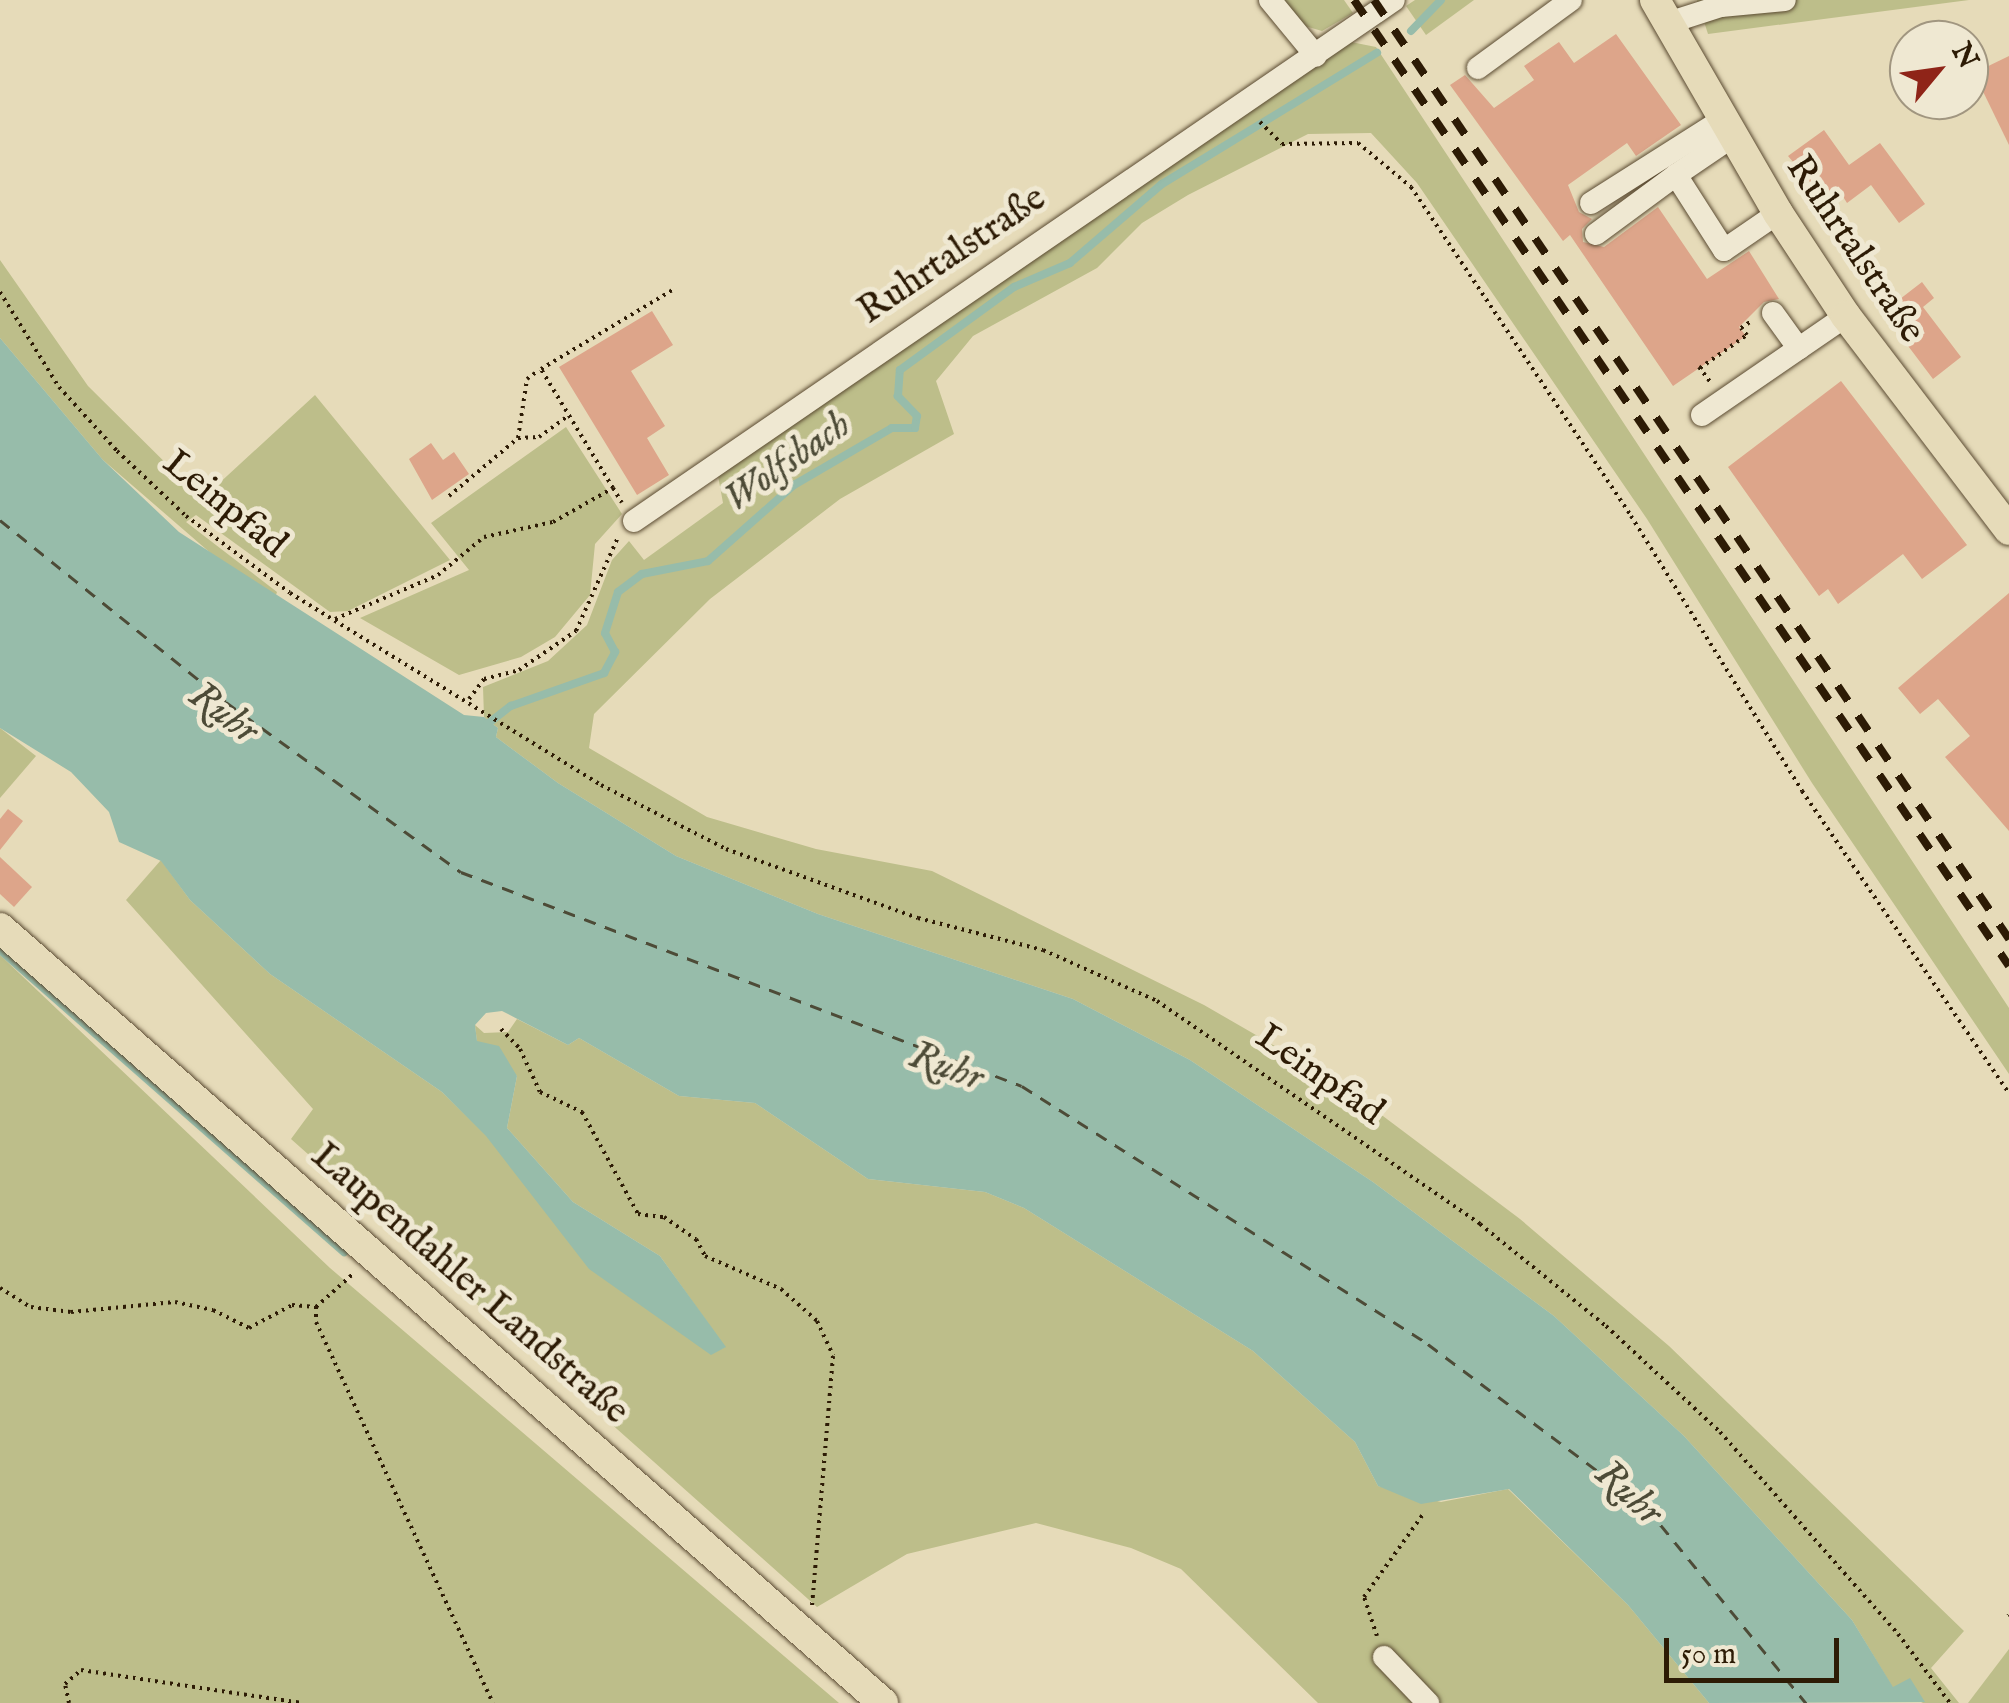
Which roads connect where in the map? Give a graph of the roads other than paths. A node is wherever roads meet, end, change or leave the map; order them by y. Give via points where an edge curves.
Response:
1 (1270, 0) edge
2 (1394, 0) edge
3 (1571, 0) edge
4 (1786, 0) edge
5 (1662, 12) edge
6 (1316, 56) junction
7 (1478, 68) dead end
8 (1727, 128) junction
9 (1676, 175) junction
10 (1591, 203) dead end
11 (1778, 213) junction
12 (1596, 234) dead end
13 (1764, 316) road end
14 (1846, 316) junction
15 (1799, 349) junction
16 (1702, 415) dead end
17 (634, 520) road end
18 (2009, 530) edge
19 (0, 928) edge
20 (1384, 1657) road end
21 (883, 1703) edge
22 (1428, 1703) edge

1 - 6 street
2 - 6 street, Ruhrtalstraße
3 - 7 street
4 - 5 street
5 - 8 main road, Ruhrtalstraße
6 - 17 street, Ruhrtalstraße
8 - 9 street
8 - 10 street
8 - 11 main road, Ruhrtalstraße
9 - 11 street via 1724,250
9 - 12 street
11 - 14 main road, Ruhrtalstraße
13 - 15 street
14 - 15 street
14 - 18 main road, Ruhrtalstraße
15 - 16 street
19 - 21 main road, Laupendahler Landstraße
20 - 22 street

